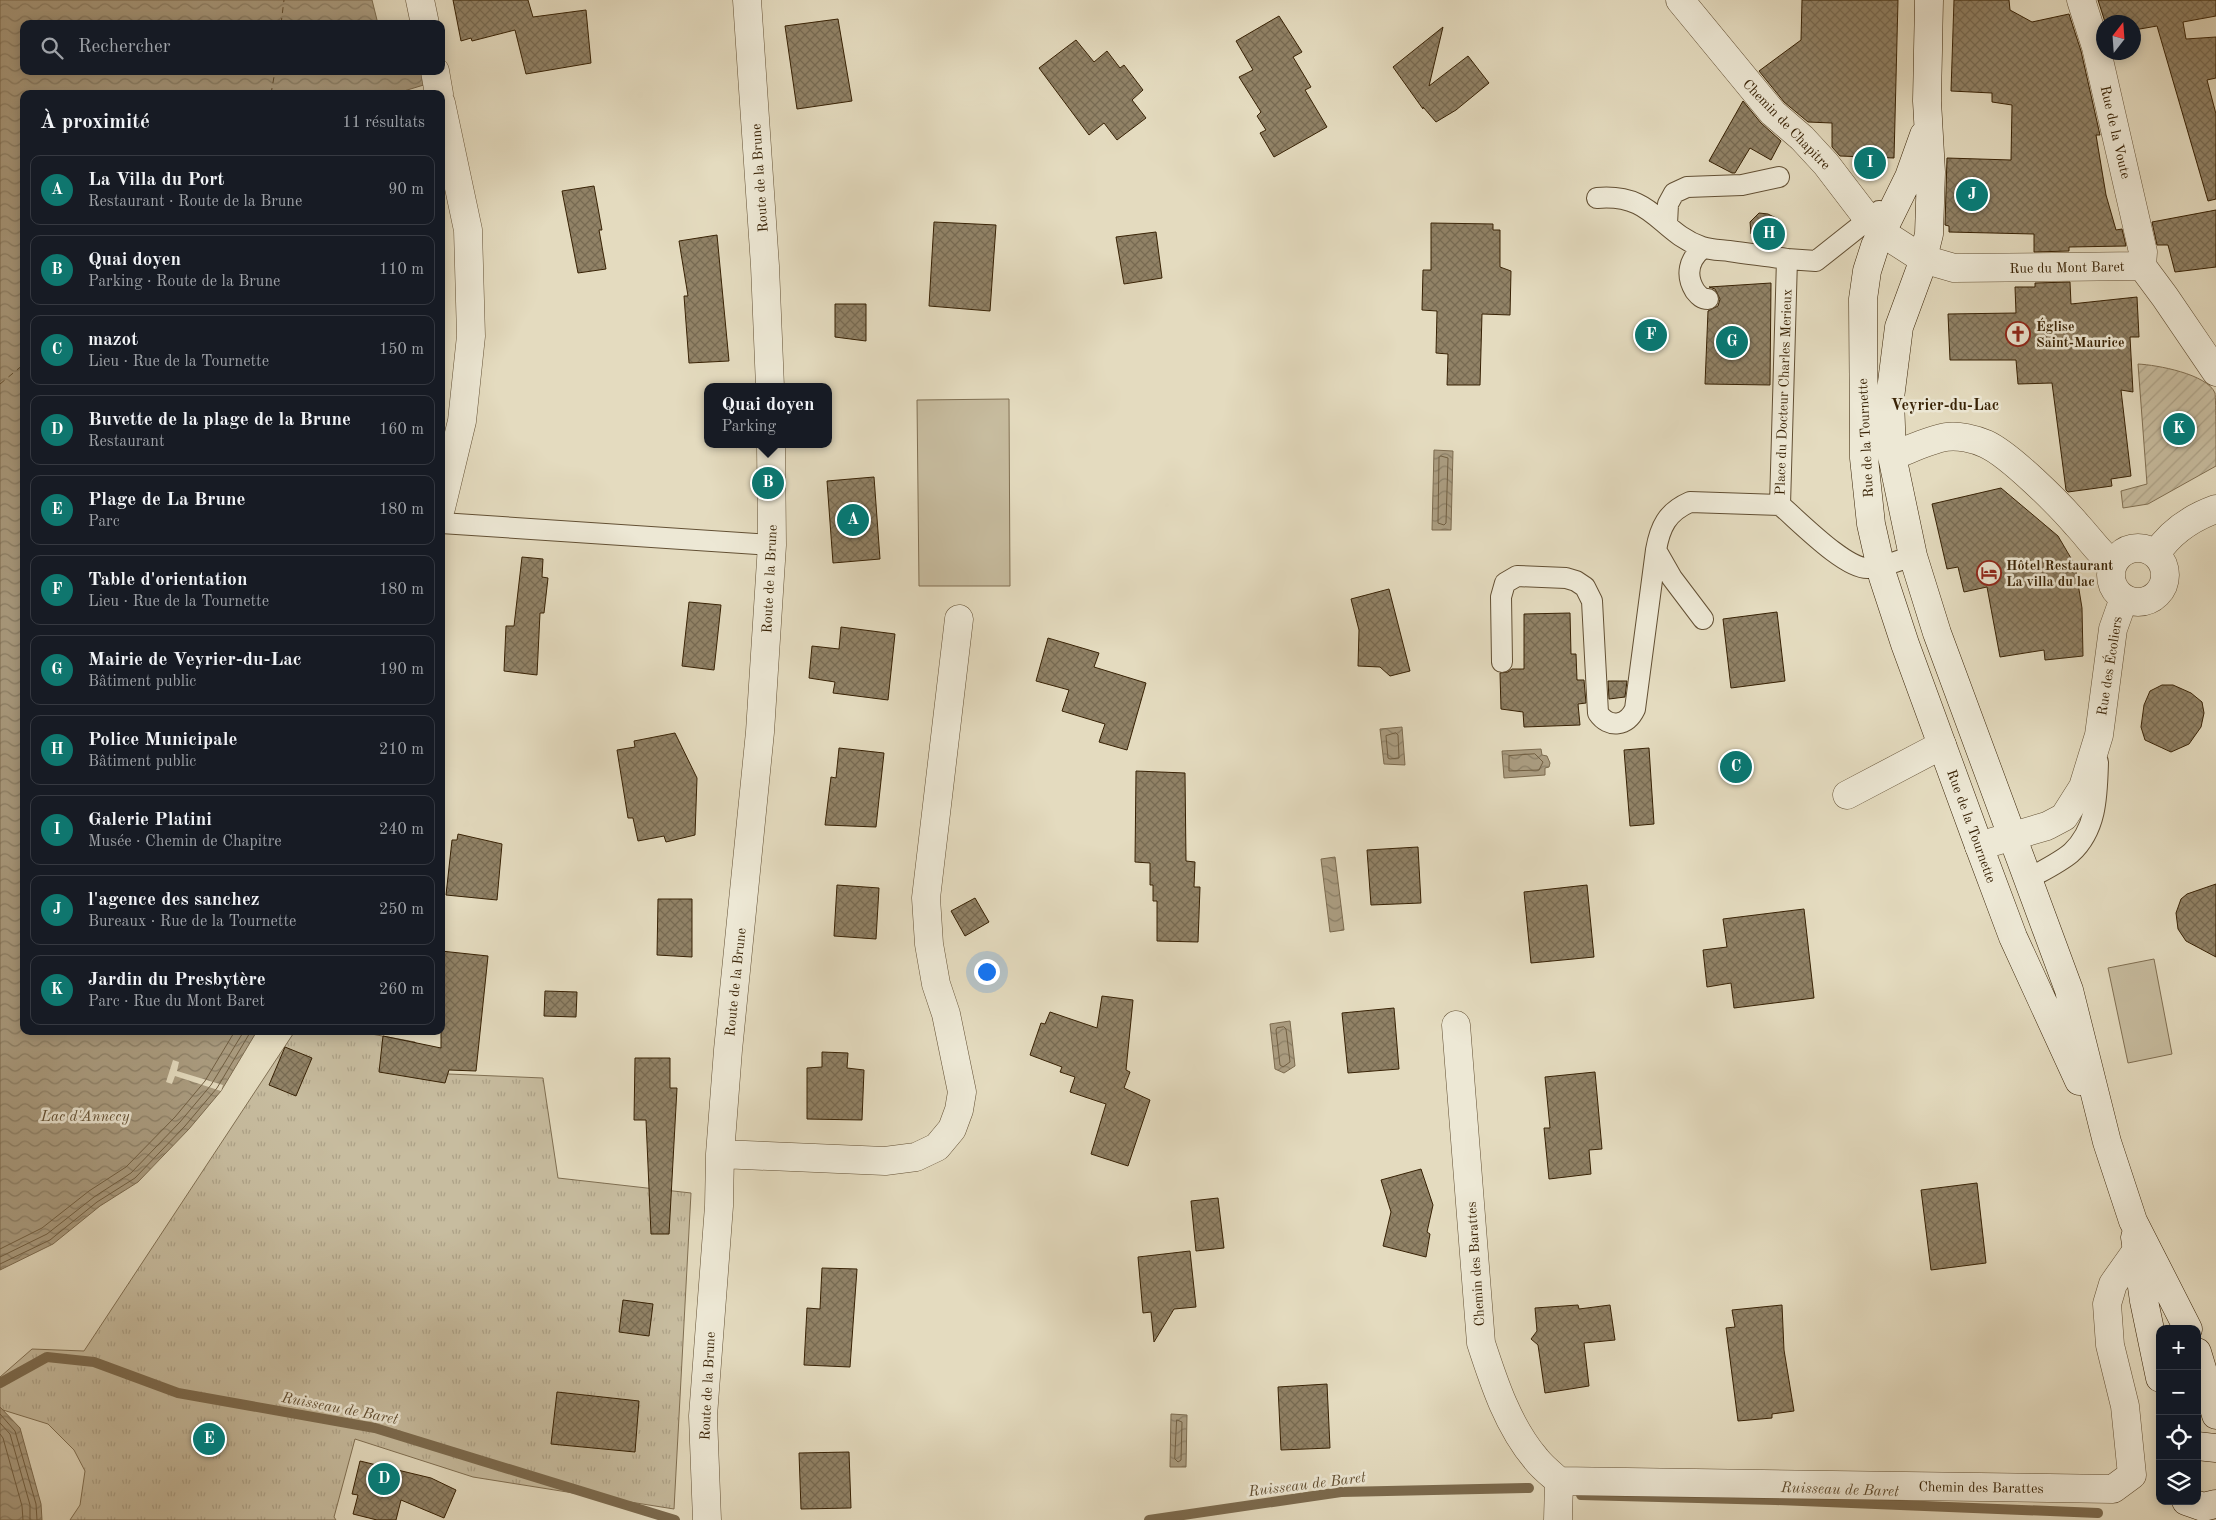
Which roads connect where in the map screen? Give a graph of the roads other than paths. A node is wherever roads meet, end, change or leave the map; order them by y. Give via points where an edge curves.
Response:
1 (420, 0) edge
2 (746, 0) edge
3 (1680, 0) edge
4 (1929, 0) edge
5 (2081, 0) edge
6 (424, 20) edge
7 (436, 75) edge
8 (438, 90) edge
9 (445, 122) edge
10 (1928, 124) junction
11 (1779, 177) dead end
12 (1597, 198) dead end
13 (1667, 224) junction
14 (1875, 226) junction
15 (1703, 248) junction
16 (1787, 259) junction
17 (1923, 259) junction
18 (2142, 266) junction
19 (1708, 300) dead end
20 (2216, 372) edge
21 (770, 383) edge
22 (771, 448) edge
23 (1892, 456) junction
24 (445, 491) edge
25 (1780, 505) junction
26 (2216, 509) edge
27 (445, 523) edge
28 (772, 545) junction
29 (1656, 550) junction
30 (2156, 554) junction
31 (1913, 556) junction
32 (2113, 564) junction
33 (1882, 566) junction
34 (2124, 598) junction
35 (1703, 618) dead end
36 (959, 619) dead end
37 (1502, 662) dead end
38 (2099, 735) junction
39 (1942, 745) junction
40 (1847, 795) dead end
41 (2011, 836) junction
42 (1979, 846) junction
43 (2028, 880) junction
44 (1997, 893) junction
45 (1456, 1025) dead end
46 (2107, 1142) junction
47 (720, 1154) junction
48 (2133, 1221) junction
49 (2137, 1250) junction
50 (2186, 1325) edge
51 (2201, 1365) edge
52 (2158, 1370) edge
53 (2216, 1415) edge
54 (2201, 1446) edge
55 (2216, 1448) edge
56 (1558, 1481) junction
57 (707, 1520) edge
58 (1558, 1520) edge

1 - 6 street
2 - 21 street, Route de la Brune
3 - 14 street, Chemin de Chapitre via 1744,80 1826,164
4 - 10 street, Rue de la Tournette
5 - 18 street, Rue de la Voute via 2096,47 2143,252
7 - 8 street
9 - 24 street via 468,230 471,336 462,421
10 - 14 street, Rue de la Tournette via 1909,177
10 - 17 street, Rue de la Tournette via 1930,225
11 - 13 lane via 1742,185 1687,187 1674,193 1668,204
12 - 13 lane via 1633,201 1651,210
13 - 15 lane
14 - 16 lane via 1816,261
14 - 17 street, Chemin de Chapitre
14 - 33 street, Rue de la Tournette via 1863,299 1862,362 1864,458 1871,524
15 - 16 lane
15 - 19 lane via 1692,260 1689,277 1698,294
16 - 25 lane, Place du Docteur Charles Merieux
17 - 18 street, Rue du Mont Baret via 1954,268
17 - 23 street, Rue de la Tournette via 1899,327 1890,398
18 - 20 street, Rue du Mont Baret
22 - 28 street, Route de la Brune
23 - 31 street, Rue de la Tournette
23 - 32 street via 1946,437 1967,438 1986,444 2038,486
25 - 29 lane via 1690,502 1679,506 1663,523
25 - 33 lane, Place du Docteur Charles Merieux via 1852,564 1866,568
26 - 30 street via 2185,523
27 - 28 lane
28 - 47 street, Route de la Brune via 760,732
29 - 35 lane via 1672,578
29 - 37 lane via 1635,709 1626,722 1610,724 1598,713 1592,601 1576,581 1517,576 1505,583 1501,597
30 - 32 street via 2143,548 2132,548 2122,552
30 - 34 street via 2165,568 2162,590 2144,601 2133,602
31 - 33 lane, Place du Docteur Charles Merieux
31 - 41 street, Rue de la Tournette via 1937,633
32 - 34 street via 2111,581
33 - 39 street, Rue de la Tournette via 1905,644
34 - 38 street, Rue des Écoliers via 2113,629
36 - 47 street via 926,898 936,984 946,1014 962,1092 952,1129 937,1148 916,1157 885,1161
38 - 41 street, Rue des Écoliers via 2083,787 2064,817 2047,826
38 - 43 lane, Rue des Écoliers via 2097,798 2092,821 2070,853
39 - 40 street
39 - 42 street, Rue de la Tournette
41 - 42 street, Rue des Écoliers
41 - 43 street, Rue de la Tournette
42 - 44 street, Rue de la Tournette
43 - 44 street, Rue de la Tournette
43 - 46 street, Rue de la Tournette via 2069,990
44 - 46 street, Rue de la Tournette via 2013,937
45 - 56 street, Chemin des Barattes via 1481,1343 1495,1386 1519,1437 1536,1460
46 - 48 street, Rue de la Tournette
47 - 57 street, Route de la Brune via 720,1206 703,1416
48 - 49 street, Rue de la Tournette
48 - 50 street, Rue de la Tournette
49 - 52 street, Rue de la Tournette
49 - 56 street, Chemin des Barattes via 2113,1284 2107,1304 2110,1345 2125,1406 2132,1475 2113,1489
51 - 53 street
54 - 55 street
56 - 58 street

